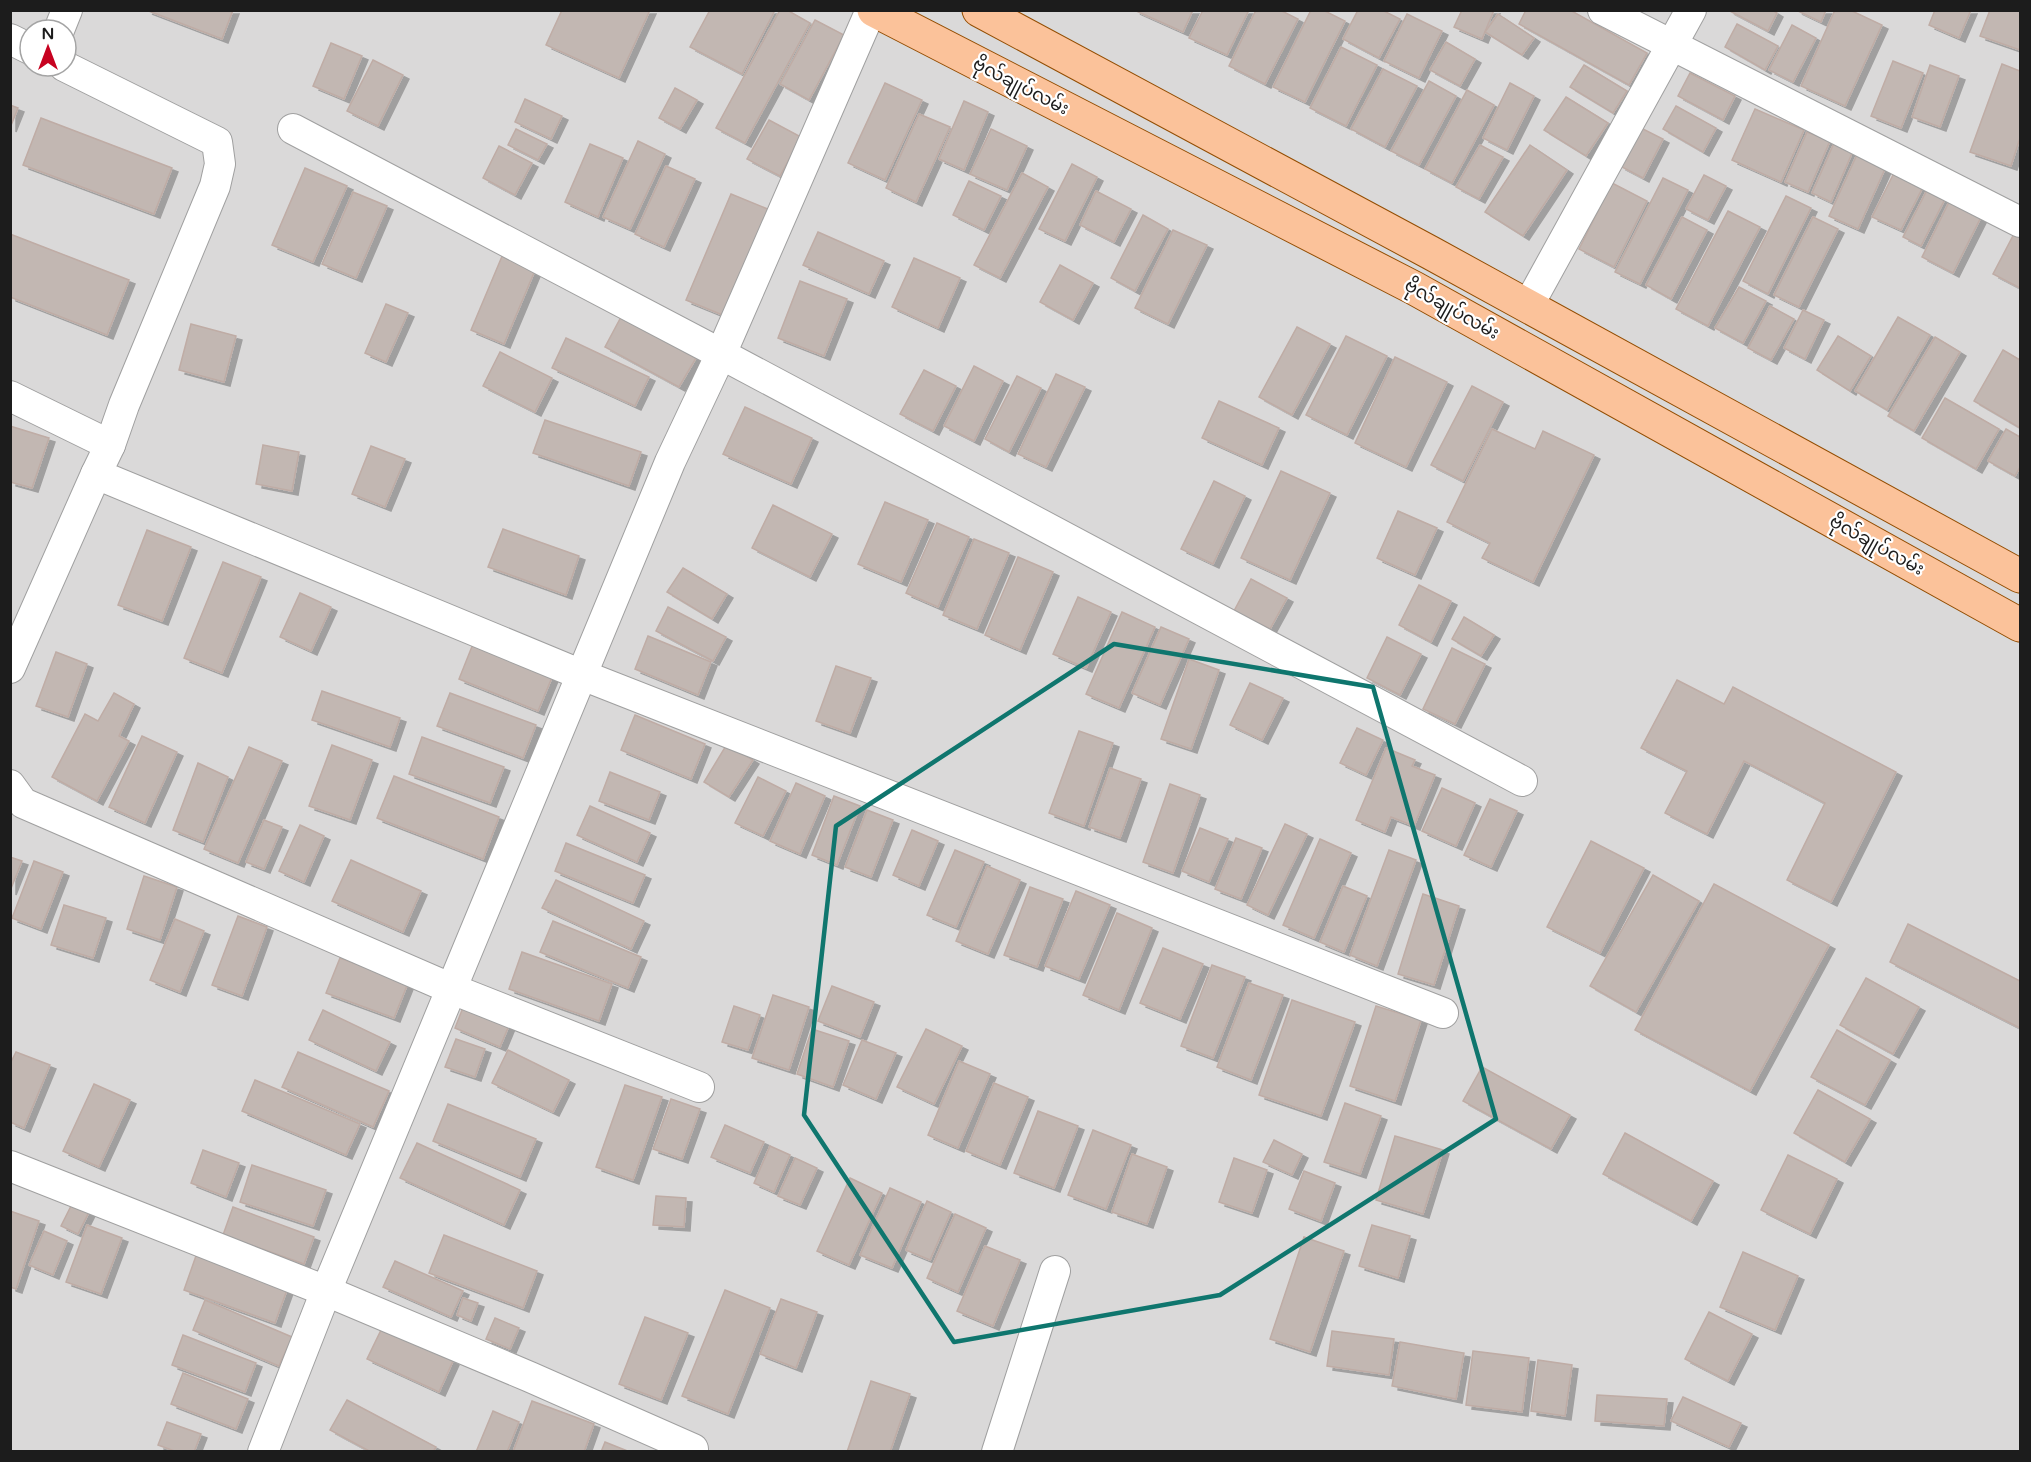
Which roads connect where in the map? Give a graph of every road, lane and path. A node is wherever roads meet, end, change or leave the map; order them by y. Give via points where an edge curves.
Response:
1 (873, 10) edge
2 (979, 10) edge
3 (1603, 10) edge
4 (1691, 10) edge
5 (1672, 44) junction
6 (78, 73) edge
7 (293, 129) dead end
8 (2020, 222) edge
9 (1528, 306) junction
10 (721, 354) junction
11 (10, 396) edge
12 (110, 445) junction
13 (96, 474) junction
14 (2020, 576) edge
15 (2020, 625) edge
16 (10, 668) edge
17 (582, 675) junction
18 (1522, 781) dead end
19 (10, 785) edge
20 (452, 989) junction
21 (1443, 1012) dead end
22 (699, 1087) dead end
23 (10, 1166) edge
24 (1055, 1271) dead end
25 (326, 1291) junction
26 (693, 1449) dead end
27 (263, 1452) edge
28 (997, 1452) edge

1 - 10 street
1 - 15 main road, ဗိုလ်ချုပ်လမ်း via 1414,288
2 - 9 main road
3 - 5 street
4 - 5 street
5 - 8 street
5 - 9 street
6 - 12 street via 217,142 220,164 215,186
7 - 10 street
9 - 14 main road
10 - 17 street via 670,462
10 - 18 street
11 - 12 street
12 - 13 street
13 - 16 street
13 - 17 street
17 - 20 street
17 - 21 street
19 - 20 street via 23,803
20 - 22 street
20 - 25 street
23 - 25 street
24 - 28 street
25 - 26 street
25 - 27 street

